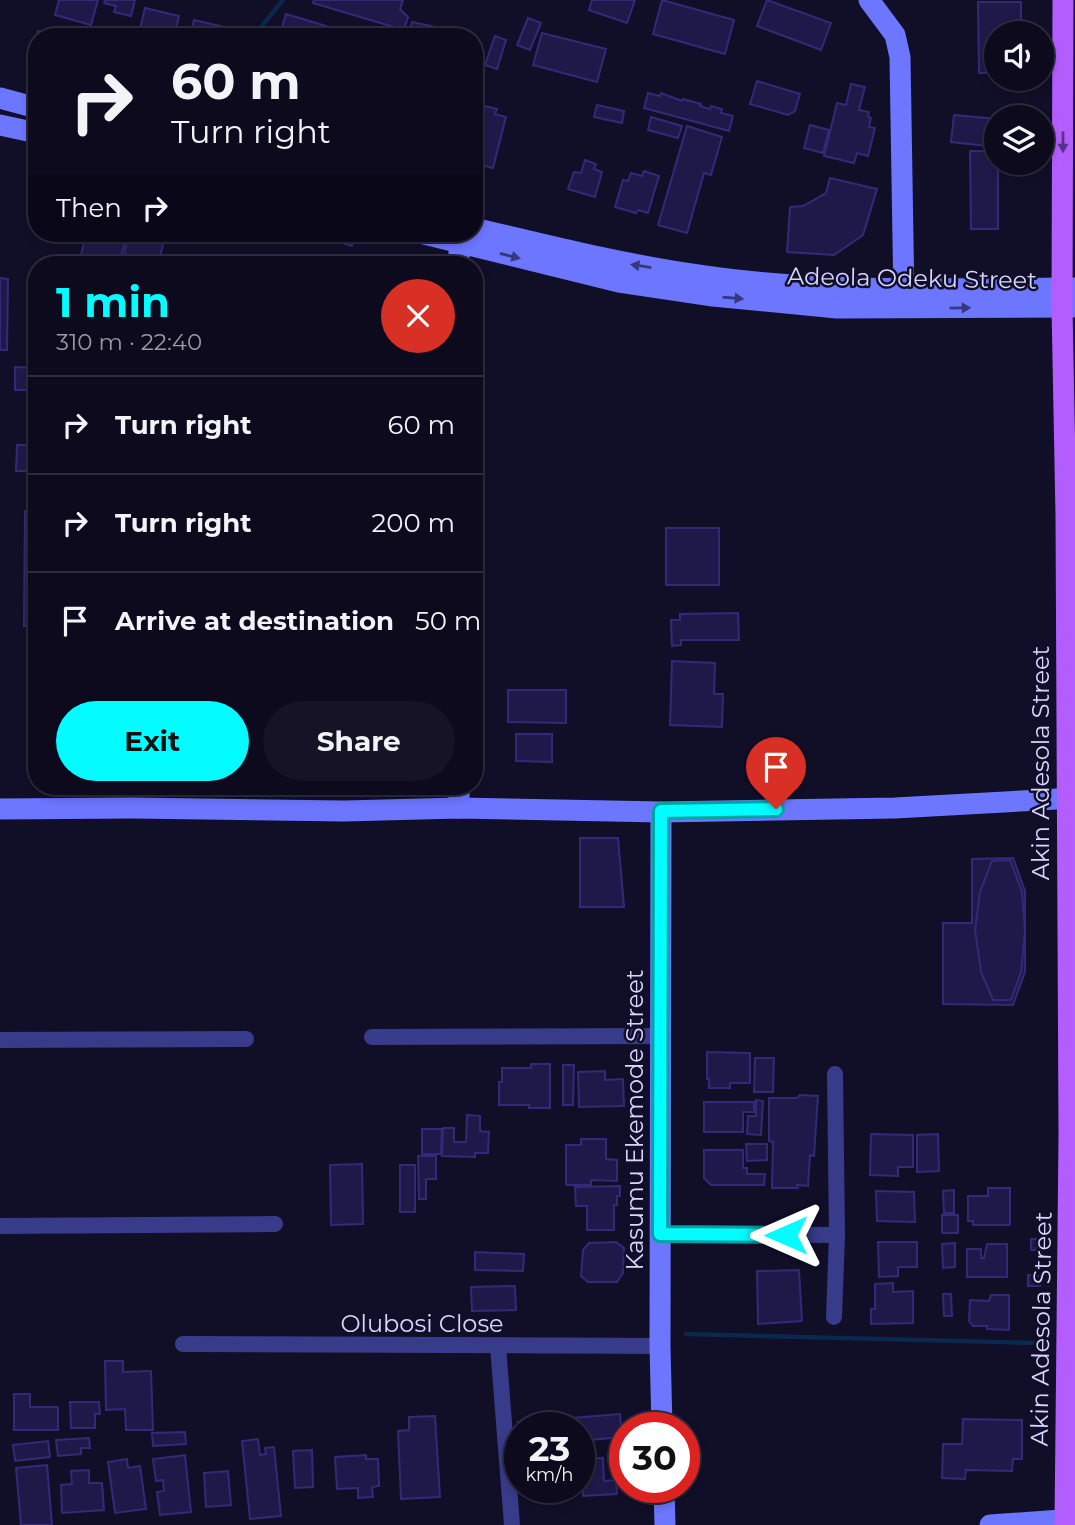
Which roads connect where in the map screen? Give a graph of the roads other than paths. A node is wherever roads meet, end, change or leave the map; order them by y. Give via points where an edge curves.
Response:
1 (869, 0) edge
2 (1063, 0) edge
3 (0, 98) edge
4 (28, 106) edge
5 (0, 125) edge
6 (28, 131) edge
7 (483, 230) edge
8 (460, 247) edge
9 (1069, 297) edge
10 (904, 298) junction
11 (459, 795) edge
12 (1070, 798) edge
13 (459, 808) junction
14 (0, 809) edge
15 (661, 811) junction
16 (661, 1036) junction
17 (372, 1037) dead end
18 (246, 1039) dead end
19 (0, 1040) edge
20 (835, 1074) dead end
21 (275, 1224) dead end
22 (0, 1226) edge
23 (660, 1234) junction
24 (836, 1235) junction
25 (834, 1317) dead end
26 (1072, 1327) edge
27 (183, 1344) dead end
28 (498, 1346) junction
29 (660, 1346) junction
30 (662, 1412) edge
31 (664, 1503) edge
32 (1069, 1521) edge
33 (512, 1525) edge
34 (665, 1525) edge
35 (990, 1525) edge

1 - 10 street via 895,35 900,57
2 -> 9 main road, Akin Adesola Street
3 - 4 street
5 - 6 street
10 -> 7 street, Adeola Odeku Street via 700,276
8 -> 10 street, Adeola Odeku Street via 619,282 798,305
9 - 10 street, Adeola Odeku Street
9 - 12 main road, Akin Adesola Street
11 - 13 street
12 - 15 street via 895,808
12 - 26 main road, Akin Adesola Street
13 - 14 street
13 - 15 street
15 - 16 street, Kasumu Ekemode Street
16 - 17 street
16 - 23 street, Kasumu Ekemode Street
18 - 19 street
20 - 24 street
21 - 22 street
23 - 24 street
23 - 29 street, Kasumu Ekemode Street
24 - 25 street
26 - 32 main road, Akin Adesola Street
27 - 28 street, Olubosi Close
28 - 29 street, Olubosi Close
28 - 33 street
29 - 30 street, Kasumu Ekemode Street
31 - 34 street
32 - 35 street

